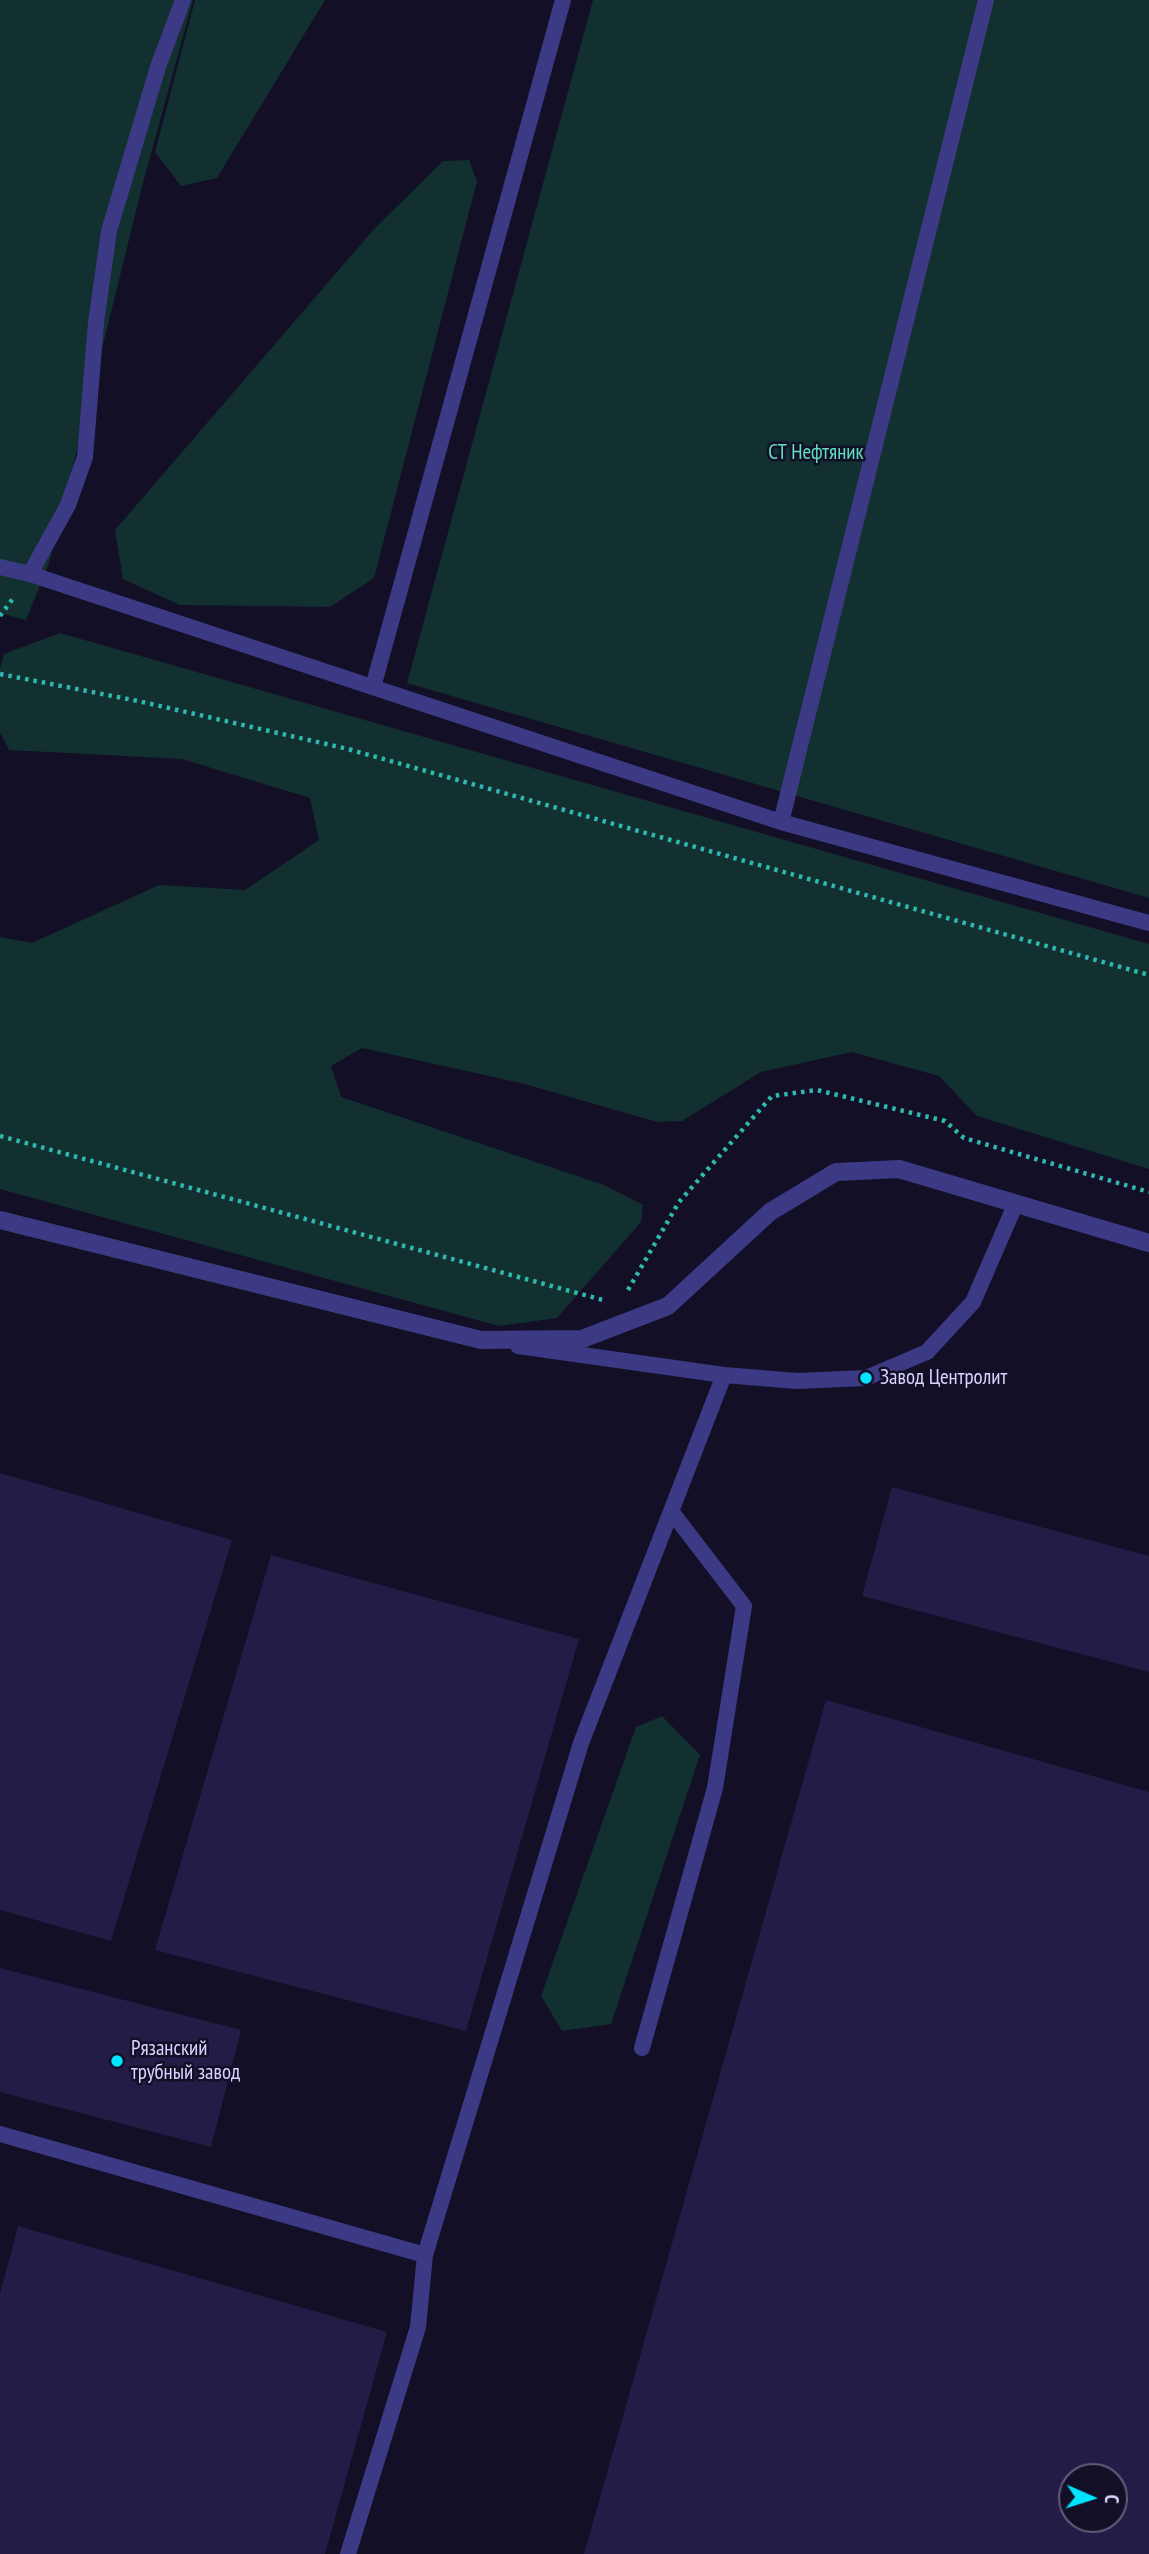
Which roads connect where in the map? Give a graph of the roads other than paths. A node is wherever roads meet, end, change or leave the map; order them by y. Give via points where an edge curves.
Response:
1 (183, 0) edge
2 (564, 0) edge
3 (986, 0) edge
4 (0, 567) edge
5 (30, 574) junction
6 (373, 687) junction
7 (781, 822) junction
8 (1149, 923) edge
9 (1016, 1203) junction
10 (0, 1220) edge
11 (1149, 1243) edge
12 (481, 1340) junction
13 (724, 1375) junction
14 (671, 1511) junction
15 (642, 2049) dead end
16 (0, 2134) edge
17 (425, 2255) junction
18 (348, 2554) edge

1 - 5 lane via 109,231 85,457 68,505
2 - 6 lane
3 - 7 lane
4 - 5 lane
5 - 6 lane
6 - 7 lane
7 - 8 lane
9 - 11 street
9 - 12 street via 899,1169 836,1172 770,1212 668,1306 582,1339
9 - 13 lane via 973,1302 927,1352 866,1378 797,1381
10 - 12 street
12 - 13 lane
13 - 14 lane
14 - 15 lane via 744,1606 715,1788
14 - 17 lane via 582,1743
16 - 17 lane
17 - 18 lane via 418,2327

